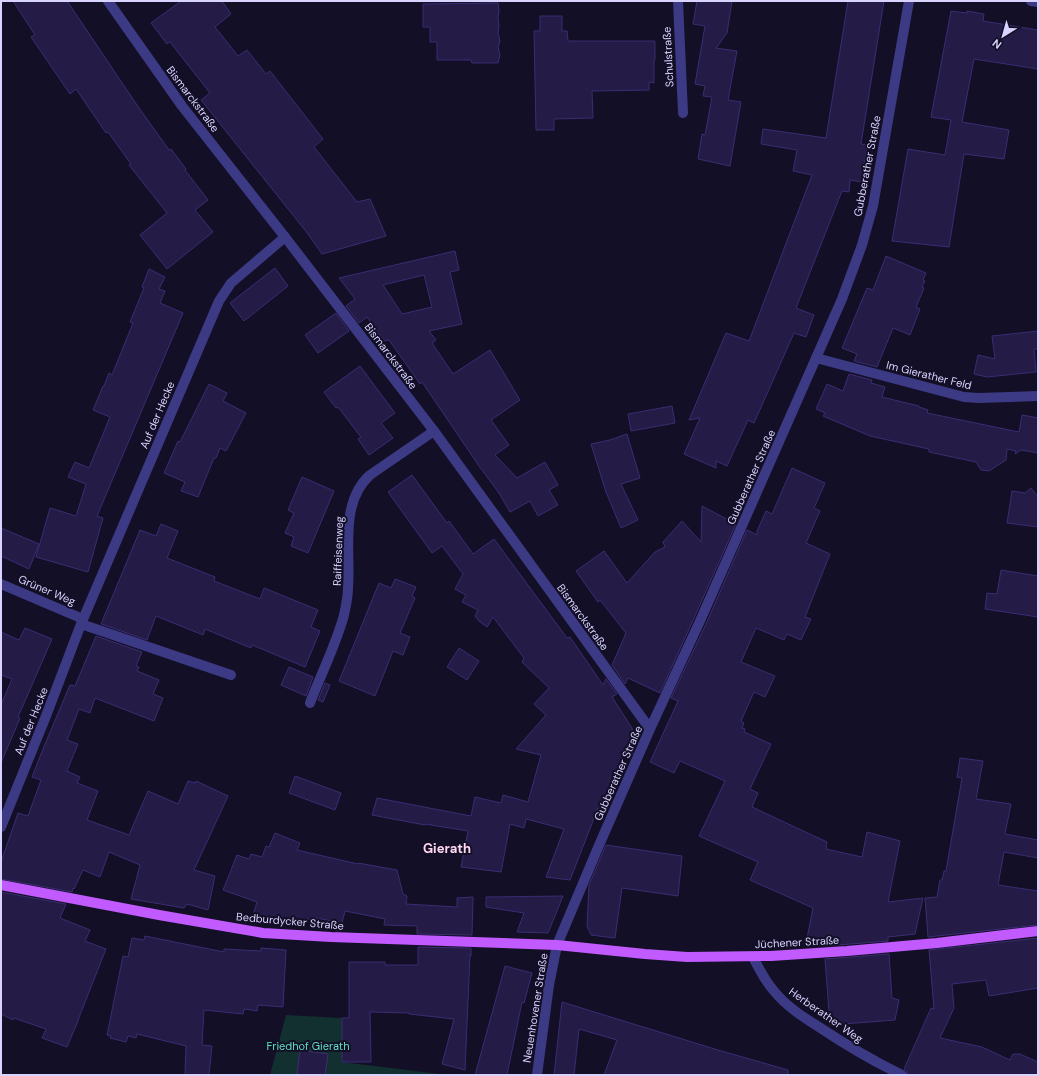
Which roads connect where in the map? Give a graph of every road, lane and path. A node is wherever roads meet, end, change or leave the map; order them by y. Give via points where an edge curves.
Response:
1 (108, 1) edge
2 (678, 1) edge
3 (909, 1) edge
4 (1031, 1) edge
5 (1038, 2) edge
6 (683, 113) dead end
7 (285, 237) junction
8 (816, 358) junction
9 (1038, 396) edge
10 (434, 431) junction
11 (1, 584) edge
12 (82, 621) junction
13 (232, 675) dead end
14 (310, 703) dead end
15 (650, 729) junction
16 (1, 826) edge
17 (1, 886) edge
18 (1038, 931) edge
19 (557, 945) junction
20 (753, 957) junction
21 (537, 1075) edge
22 (902, 1075) edge

1 - 7 street, Bismarckstraße via 182,106
2 - 6 street, Schulstraße
3 - 8 street, Gubberather Straße via 873,206 856,262
4 - 5 street
7 - 10 street, Bismarckstraße
7 - 12 street, Auf der Hecke via 231,283 219,301
8 - 9 street, Im Gierather Feld via 964,397
8 - 15 street, Gubberather Straße
10 - 14 street, Raiffeisenweg via 370,475 358,490 350,519 348,589 344,614
10 - 15 street, Bismarckstraße
11 - 12 street, Grüner Weg
12 - 13 street
12 - 16 street, Auf der Hecke
15 - 19 street, Gubberather Straße
17 - 19 main road, Bedburdycker Straße via 263,932 330,937
18 - 20 main road, Jüchener Straße via 877,949
19 - 20 main road, Jüchener Straße via 676,957
19 - 21 street, Neuenhovener Straße
20 - 22 street, Herberather Weg via 772,990 781,1000 841,1042

